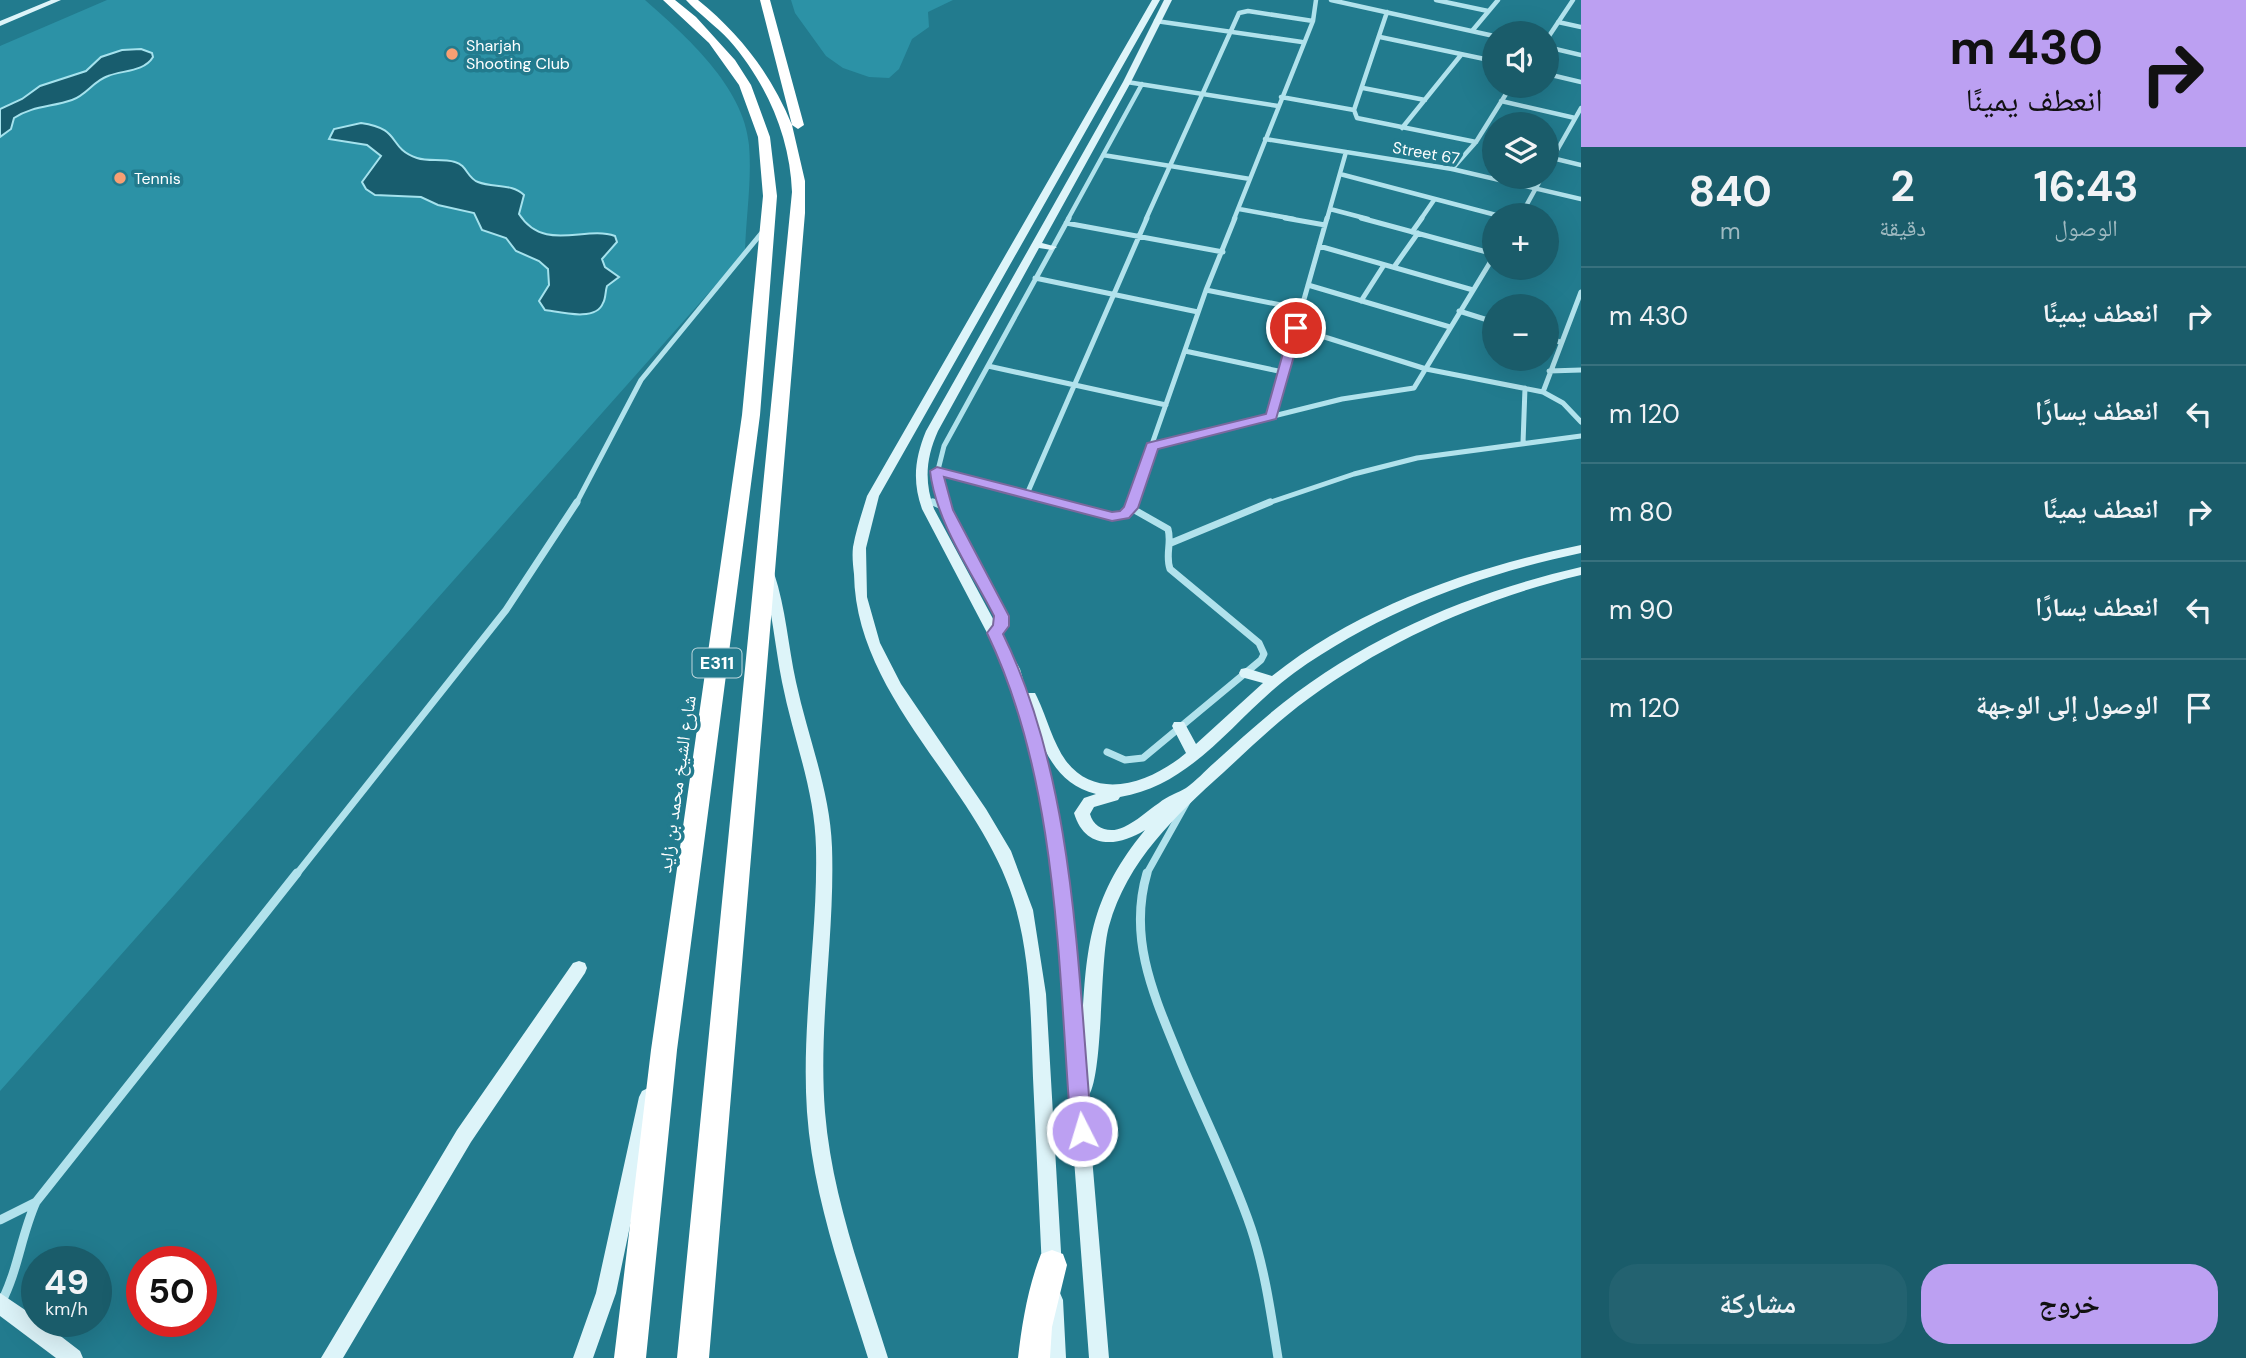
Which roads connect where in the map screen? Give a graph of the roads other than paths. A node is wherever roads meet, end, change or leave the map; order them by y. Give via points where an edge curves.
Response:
1 (43, 0) edge
2 (57, 0) edge
3 (668, 0) edge
4 (691, 0) edge
5 (765, 0) edge
6 (1156, 0) edge
7 (1168, 0) edge
8 (1317, 0) edge
9 (1331, 0) edge
10 (1359, 0) edge
11 (1436, 0) edge
12 (1498, 0) edge
13 (1573, 0) edge
14 (1355, 5) junction
15 (1488, 11) junction
16 (1387, 12) junction
17 (0, 18) edge
18 (1312, 20) junction
19 (1156, 21) junction
20 (1559, 21) edge
21 (1559, 22) edge
22 (0, 24) edge
23 (1581, 27) edge
24 (1472, 31) junction
25 (1230, 32) junction
26 (1482, 33) edge
27 (1380, 37) junction
28 (1302, 42) junction
29 (1559, 50) edge
30 (1461, 54) junction
31 (1581, 55) edge
32 (1482, 58) edge
33 (1559, 77) edge
34 (1127, 82) junction
35 (1581, 82) edge
36 (1142, 84) junction
37 (1363, 88) junction
38 (1204, 94) junction
39 (1281, 97) junction
40 (1503, 98) edge
41 (1425, 100) junction
42 (1501, 101) junction
43 (1278, 106) junction
44 (1581, 108) edge
45 (1354, 110) junction
46 (1575, 118) junction
47 (1402, 128) junction
48 (1265, 139) junction
49 (1476, 142) junction
50 (1559, 146) edge
51 (1346, 152) junction
52 (1103, 155) junction
53 (1559, 160) edge
54 (1581, 165) edge
55 (1171, 167) junction
56 (1452, 169) junction
57 (1340, 174) junction
58 (1482, 176) edge
59 (1250, 179) junction
60 (798, 183) junction
61 (1540, 189) edge
62 (1434, 200) junction
63 (1581, 200) edge
64 (1239, 209) junction
65 (1330, 209) junction
66 (1482, 212) edge
67 (1066, 223) junction
68 (767, 225) junction
69 (1325, 225) junction
70 (1415, 232) junction
71 (1139, 236) junction
72 (1319, 246) junction
73 (1033, 247) junction
74 (1051, 251) junction
75 (1223, 252) junction
76 (1482, 252) edge
77 (1384, 265) junction
78 (1394, 267) junction
79 (1482, 275) edge
80 (1035, 278) junction
81 (1308, 285) junction
82 (1206, 290) junction
83 (1473, 290) junction
84 (1581, 292) edge
85 (1112, 294) junction
86 (1361, 301) junction
87 (1301, 309) junction
88 (1198, 312) junction
89 (1459, 312) junction
90 (1482, 319) edge
91 (1450, 327) junction
92 (1296, 328) junction
93 (1560, 342) edge
94 (1185, 351) junction
95 (988, 366) junction
96 (1426, 369) junction
97 (1581, 370) edge
98 (1549, 371) edge
99 (1559, 371) edge
100 (1283, 372) junction
101 (1074, 385) junction
102 (1525, 388) junction
103 (1543, 392) junction
104 (1166, 405) junction
105 (1272, 416) junction
106 (1581, 422) edge
107 (1581, 436) edge
108 (1523, 443) junction
109 (1152, 446) junction
110 (937, 471) junction
111 (1027, 494) junction
112 (924, 499) junction
113 (1131, 508) junction
114 (946, 510) junction
115 (1171, 543) junction
116 (1581, 549) edge
117 (765, 567) junction
118 (1581, 571) edge
119 (995, 633) junction
120 (1013, 670) junction
121 (1246, 673) junction
122 (1273, 681) junction
123 (1179, 726) junction
124 (1107, 752) dead end
125 (1194, 755) junction
126 (1131, 790) junction
127 (1190, 793) junction
128 (579, 968) dead end
129 (664, 1050) junction
130 (1080, 1105) junction
131 (36, 1202) junction
132 (0, 1220) edge
133 (1052, 1265) junction
134 (0, 1303) edge
135 (74, 1358) edge
136 (331, 1358) edge
137 (583, 1358) edge
138 (630, 1358) edge
139 (692, 1358) edge
140 (878, 1358) edge
141 (1034, 1358) edge
142 (1056, 1358) edge
143 (1099, 1358) edge
144 (1278, 1358) edge

1 - 17 main road
2 - 22 main road
3 - 68 highway, شارع الشيخ محمد بن زايد / E311 via 719,46 753,100 769,165
4 - 60 highway, E311 via 734,38 771,89 789,133
5 - 60 highway via 799,126
6 - 133 main road via 873,496 859,541 859,591 873,644 902,698 994,837 1023,904 1037,980
7 - 19 main road
8 - 18 street
9 - 14 street
10 - 14 street
11 - 15 street
12 - 15 street
13 - 20 street
14 - 16 street
15 - 24 street
16 - 24 street
16 - 27 street
18 - 25 street via 1245,11 1239,13
18 - 28 street
19 - 25 street
19 - 34 main road
21 - 23 street
24 - 26 street
25 - 28 street
25 - 38 street
27 - 30 street
27 - 37 street
28 - 39 street
29 - 31 street
30 - 32 street
30 - 41 street
33 - 35 street
34 - 36 street
34 - 73 main road
36 - 38 street
36 - 52 street
37 - 41 street
37 - 45 street
38 - 43 street
38 - 55 street
39 - 43 street
39 - 45 street
40 - 42 street
41 - 47 street
42 - 46 street
42 - 49 street
43 - 48 street
44 - 46 street
45 - 47 street via 1364,122
46 - 50 street
47 - 49 street
48 - 51 street, Street 67
48 - 59 street
49 - 56 street
51 - 56 street, Street 67
51 - 57 street
52 - 55 street
52 - 67 street
53 - 54 street
55 - 59 street
55 - 71 street
56 - 58 street, Street 67
57 - 62 street
57 - 65 street
59 - 64 street
60 - 117 highway, E311
61 - 63 street, Street 67
62 - 66 street
62 - 70 street
64 - 69 street
64 - 75 street
65 - 69 street
65 - 70 street
67 - 71 street
67 - 74 street
68 - 129 highway, شارع الشيخ محمد بن زايد / E311 via 751,415
68 - 131 street via 641,380 571,514 506,610
69 - 72 street
70 - 76 street
70 - 78 street
71 - 75 street
71 - 85 street
72 - 77 street
72 - 81 street
73 - 74 main road
73 - 112 main road via 928,440 920,468
74 - 80 street
75 - 82 street
77 - 78 street
77 - 86 street
78 - 83 street
79 - 83 street
80 - 85 street
80 - 95 street
81 - 86 street
81 - 87 street
82 - 87 street
82 - 88 street
83 - 89 street
84 - 93 street
85 - 88 street
85 - 101 street
86 - 91 street
87 - 92 street
88 - 94 street
89 - 90 street
89 - 91 street
91 - 96 street
92 - 96 street
92 - 100 street
94 - 100 street
94 - 104 street
95 - 101 street
95 - 110 street via 944,446
96 - 102 street
96 - 105 street via 1414,388
97 - 99 street
98 - 103 street
100 - 105 street
101 - 104 street
101 - 111 street
102 - 103 street
102 - 108 street
103 - 106 street via 1563,402
104 - 109 street
105 - 109 street
107 - 108 street
108 - 115 street via 1369,470 1276,500
109 - 113 street
110 - 111 street
110 - 114 street
111 - 113 street via 1112,516 1124,515
112 - 114 street
112 - 119 main road
113 - 115 street via 1165,526
114 - 119 street via 1000,612 1002,623
115 - 121 street via 1166,555 1170,569 1262,646 1263,657
116 - 122 main road via 1493,570 1417,597 1339,636
117 - 139 highway, E311
117 - 140 main road via 823,823 816,1080 820,1142 832,1205
118 - 127 main road via 1461,607 1358,658 1292,704
119 - 120 main road
120 - 126 main road via 1064,772 1096,789
120 - 130 main road via 1041,762 1054,825
121 - 122 main road
121 - 123 street
122 - 125 main road
123 - 124 street via 1143,758 1125,760
123 - 125 main road
125 - 126 main road via 1161,779
126 - 127 main road via 1089,802 1082,814 1088,827 1104,836 1122,836 1169,802
127 - 130 main road via 1136,851 1106,908 1094,951 1089,1056
127 - 144 street via 1143,886 1140,948 1154,996 1251,1228 1266,1283
128 - 136 main road via 450,1158
129 - 137 main road via 644,1112 606,1293
129 - 138 highway, شارع الشيخ محمد بن زايد / E311
130 - 143 main road
131 - 132 street
131 - 134 street via 22,1232 15,1276
133 - 141 highway
133 - 142 main road
134 - 135 main road

